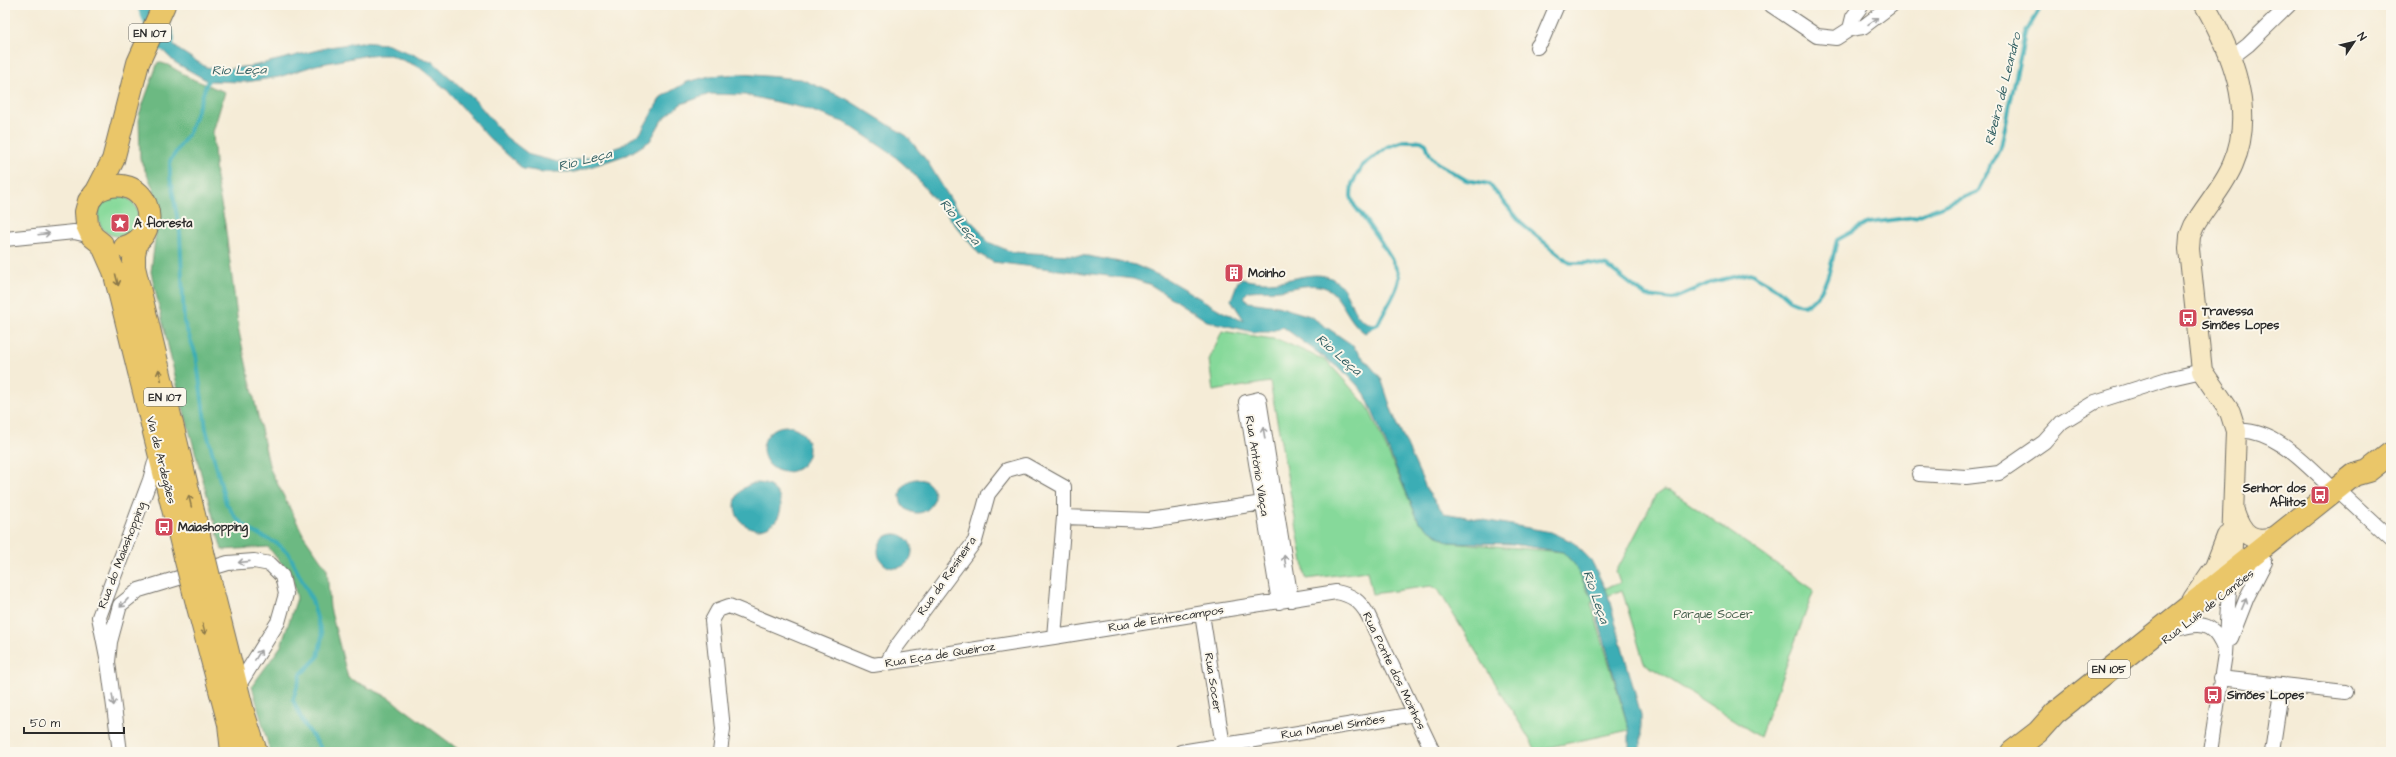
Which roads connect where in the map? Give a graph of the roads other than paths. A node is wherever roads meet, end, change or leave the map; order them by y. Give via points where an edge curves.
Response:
1 (164, 5) edge
2 (1557, 5) edge
3 (1771, 5) edge
4 (1862, 5) edge
5 (1888, 5) edge
6 (1893, 5) edge
7 (2205, 5) edge
8 (2289, 5) edge
9 (1850, 29) junction
10 (1537, 46) dead end
11 (2231, 58) junction
12 (124, 120) junction
13 (132, 188) junction
14 (97, 191) junction
15 (5, 239) edge
16 (97, 240) junction
17 (137, 241) junction
18 (2202, 372) junction
19 (2236, 431) junction
20 (159, 450) junction
21 (2391, 453) edge
22 (1918, 474) dead end
23 (2337, 491) junction
24 (1263, 503) junction
25 (2234, 511) junction
26 (1064, 517) junction
27 (2278, 536) junction
28 (2391, 539) edge
29 (194, 555) junction
30 (2233, 579) junction
31 (203, 590) junction
32 (1285, 601) junction
33 (1202, 614) junction
34 (2182, 619) junction
35 (1054, 637) junction
36 (2225, 654) junction
37 (108, 662) junction
38 (887, 663) junction
39 (2220, 678) junction
40 (2282, 685) junction
41 (237, 688) junction
42 (2345, 692) dead end
43 (1415, 714) junction
44 (236, 718) junction
45 (2061, 721) junction
46 (2038, 732) junction
47 (1224, 749) edge
48 (120, 752) edge
49 (232, 752) edge
50 (238, 752) edge
51 (251, 752) edge
52 (256, 752) edge
53 (720, 752) edge
54 (1181, 752) edge
55 (1433, 752) edge
56 (2012, 752) edge
57 (2210, 752) edge
58 (2272, 752) edge

1 - 12 main road, Via de Ardegães / EN 107 via 138,63
2 - 10 street
3 - 9 street via 1817,36 1836,38
4 - 9 street via 1853,17
5 - 6 street
9 -> 6 street via 1863,27
7 - 11 street
8 - 11 street
11 - 18 street via 2237,77 2243,118 2239,149 2232,166 2200,215 2190,236
12 - 13 main road, Via de Ardegães / EN 107 via 125,166
12 - 14 main road, Via de Ardegães / EN 107 via 113,160
13 - 14 main road via 121,184 108,185
13 - 17 main road, Via de Ardegães / EN 107 via 142,196 148,213 145,231
14 - 16 main road, Via de Ardegães / EN 107 via 89,200 86,212 87,225
15 -> 16 street via 74,232
16 - 17 main road via 120,247
16 -> 20 main road, Via de Ardegães / EN 107 via 114,271
29 -> 17 main road, Via de Ardegães / EN 107 via 134,267
18 - 19 street via 2230,412
18 - 22 street via 2167,379 2095,402 2062,422 2044,442 1999,473 1966,477
19 - 23 street via 2254,432 2279,443
19 - 25 street
20 - 29 main road, Via de Ardegães / EN 107
20 - 37 street, Rua do Maiashopping via 99,617
21 - 23 main road, Rua Luís de Camões / EN 105 via 2368,471 2354,475
23 - 27 main road, Rua Luís de Camões / EN 105
23 - 28 street
23 - 30 main road, Rua Luís de Camões / EN 105
24 - 26 street via 1149,520
24 - 32 street, Rua António Vilaça
32 -> 24 street, Rua António Vilaça via 1259,399 1246,402
25 - 27 street via 2243,531 2253,538 2263,540
25 - 30 street
25 - 34 street via 2224,545 2214,567
26 - 35 street
26 - 38 street, Rua da Resineira via 1064,487 1025,465 1007,470 988,494 974,541
27 - 30 main road, Rua Luís de Camões / EN 105
29 - 31 main road, Via de Ardegães / EN 107, bridge
30 - 34 main road, Rua Luís de Camões / EN 105
30 - 36 street
36 -> 30 street via 2247,597
30 - 45 street via 2100,684
31 - 41 main road, Via de Ardegães / EN 107
31 -> 44 main road, Via de Ardegães / EN 107
32 - 33 street, Rua de Entrecampos
32 - 43 street, Rua Ponte dos Moinhos via 1336,592 1349,594 1361,603
33 - 35 street, Rua de Entrecampos
33 - 47 street, Rua Socer
34 - 36 street via 2214,631
34 - 45 main road, Rua Luís de Camões / EN 105
34 - 46 main road, Rua Luís de Camões / EN 105 via 2055,713
35 - 38 street, Rua Eça de Queiroz
36 - 39 street
41 -> 37 street, Rua do Maiashopping via 278,622 286,594 282,576 270,564 254,561 228,563 139,590 120,605 110,642
37 -> 48 street, Rua do Maiashopping
38 - 53 street, Rua Eça de Queiroz via 874,665 729,606 718,610 712,621 722,729
39 - 40 street
39 - 57 street
40 - 42 street
40 - 58 street
41 - 44 main road, Via de Ardegães / EN 107
43 - 47 street, Rua Manuel Simões
43 - 55 street, Rua Ponte dos Moinhos
44 - 49 main road, Via de Ardegães / EN 107
44 - 50 street, Via de Ardegães / EN 107
44 - 51 street, Via de Ardegães / EN 107
44 - 52 main road, Via de Ardegães / EN 107
45 - 46 main road, Rua Luís de Camões / EN 105
46 - 56 main road, Rua Luís de Camões / EN 105
47 - 54 street, Rua Manuel Simões

